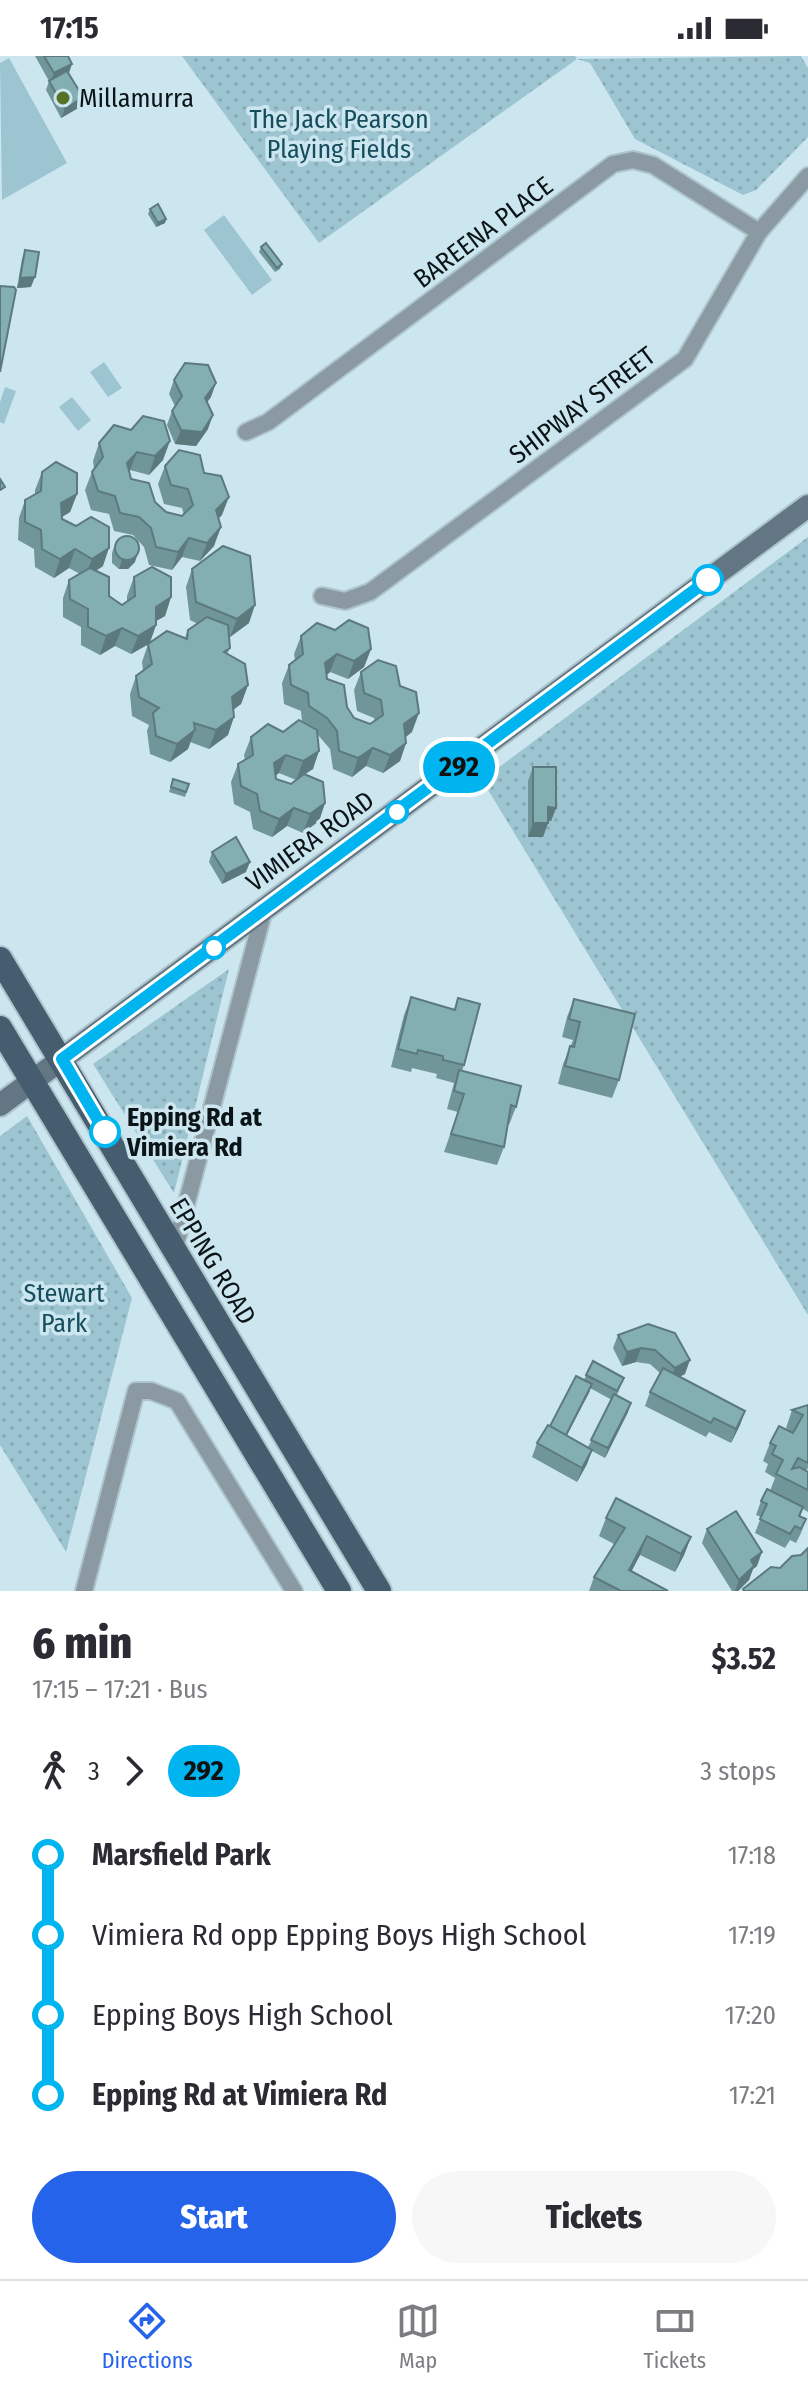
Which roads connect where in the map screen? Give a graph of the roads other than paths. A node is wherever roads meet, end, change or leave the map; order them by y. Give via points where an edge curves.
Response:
1 (808, 176) edge
2 (759, 232) junction
3 (246, 432) dead end
4 (808, 506) edge
5 (322, 596) dead end
6 (264, 910) junction
7 (0, 959) edge
8 (0, 1028) edge
9 (62, 1059) junction
10 (32, 1083) junction
11 (0, 1105) edge
12 (174, 1251) junction
13 (84, 1591) edge
14 (294, 1591) edge
15 (339, 1591) edge
16 (379, 1591) edge

1 - 2 street, SHIPWAY STREET
2 - 3 street, BAREENA PLACE via 653,165 633,160 613,164 268,422
2 - 5 street, SHIPWAY STREET via 685,359 370,592 345,601
4 - 6 street, VIMIERA ROAD
6 - 9 street, VIMIERA ROAD
6 - 12 street
7 - 9 main road, EPPING ROAD
8 - 10 main road
9 - 10 street, VIMIERA ROAD
9 - 12 main road, EPPING ROAD
10 - 11 street, VIMIERA ROAD
10 - 15 main road
12 - 16 main road, EPPING ROAD
13 - 14 street via 136,1391 177,1401

